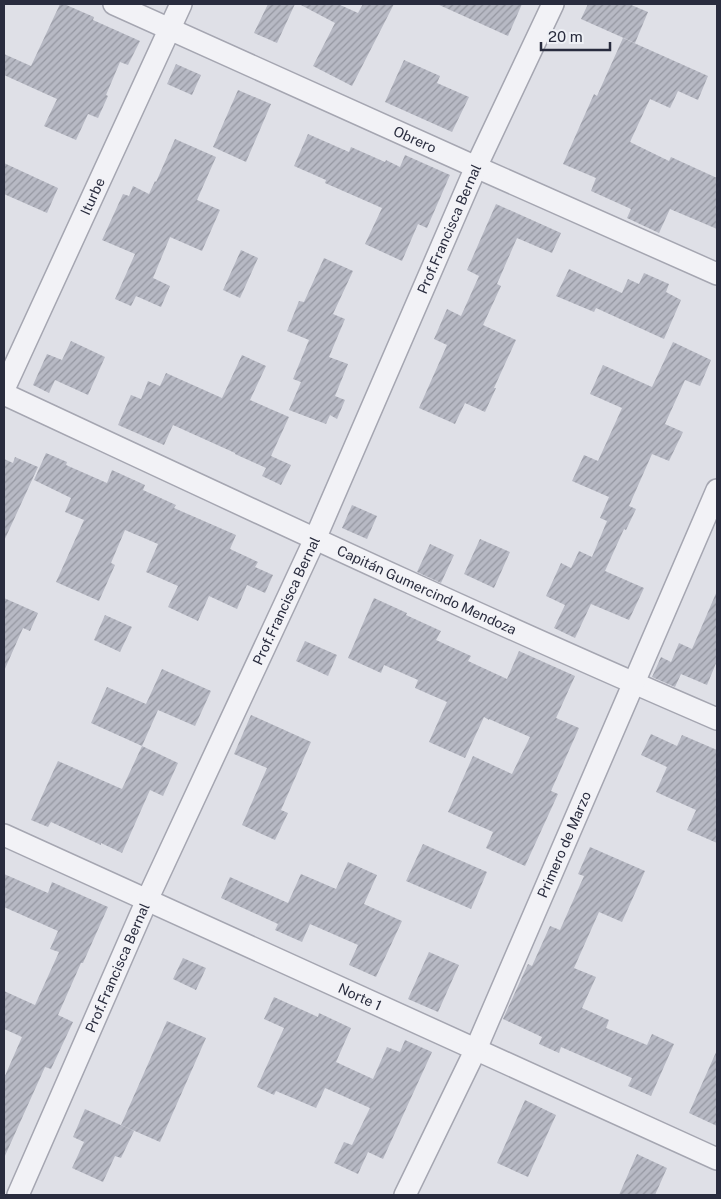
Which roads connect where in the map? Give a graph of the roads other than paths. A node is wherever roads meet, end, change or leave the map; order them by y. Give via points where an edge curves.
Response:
1 (114, 4) edge
2 (181, 4) edge
3 (553, 4) edge
4 (171, 28) junction
5 (476, 167) junction
6 (717, 274) edge
7 (4, 388) edge
8 (4, 394) edge
9 (717, 490) edge
10 (314, 539) junction
11 (634, 683) junction
12 (717, 719) edge
13 (4, 835) edge
14 (147, 900) junction
15 (476, 1049) junction
16 (717, 1159) edge
17 (18, 1195) edge
18 (405, 1195) edge

1 - 4 street, Obrero
2 - 4 street, Iturbe
3 - 5 street, Prof.Francisca Bernal
4 - 5 street, Obrero
4 - 7 street, Iturbe
5 - 6 street, Obrero
5 - 10 street, Prof.Francisca Bernal
8 - 10 street, Capitán Gumercindo Mendoza
9 - 11 street, Primero de Marzo
10 - 11 street, Capitán Gumercindo Mendoza
10 - 14 street, Prof.Francisca Bernal
11 - 12 street, Capitán Gumercindo Mendoza
11 - 15 street, Primero de Marzo
13 - 14 street, Norte 1
14 - 15 street, Norte 1
14 - 17 street, Prof.Francisca Bernal
15 - 16 street, Norte 1
15 - 18 street, Primero de Marzo

